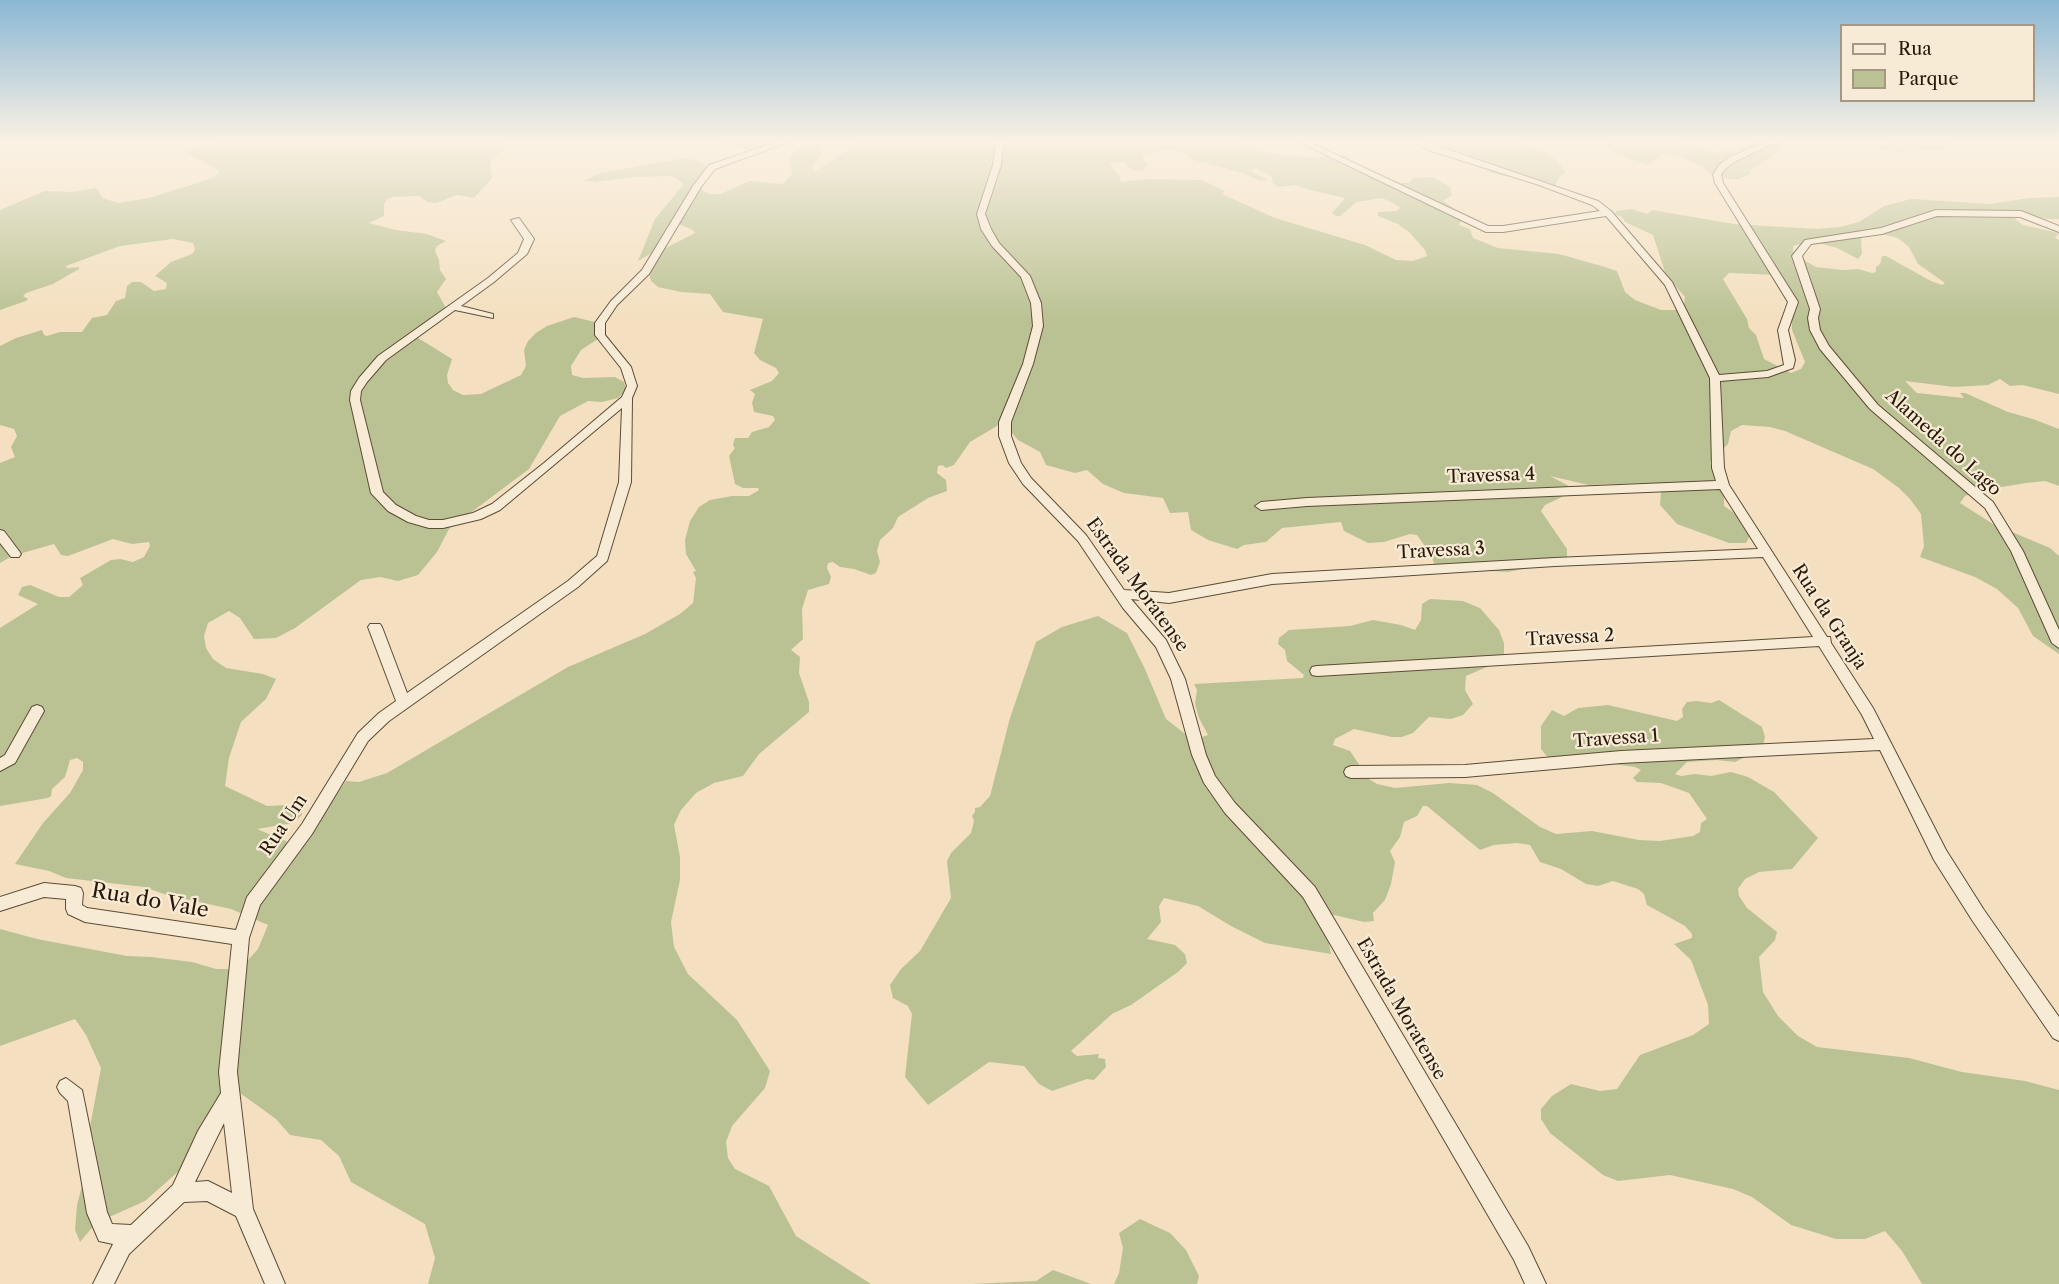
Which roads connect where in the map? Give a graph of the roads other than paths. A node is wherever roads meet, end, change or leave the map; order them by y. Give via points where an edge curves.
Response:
1 (689, 200) edge
2 (986, 200) edge
3 (1425, 200) edge
4 (1587, 200) edge
5 (1730, 200) edge
6 (1608, 213) junction
7 (516, 220) dead end
8 (2059, 229) edge
9 (453, 308) junction
10 (489, 316) dead end
11 (1715, 378) junction
12 (627, 398) junction
13 (1723, 485) junction
14 (1261, 506) dead end
15 (0, 534) edge
16 (1765, 553) junction
17 (15, 554) dead end
18 (1121, 594) junction
19 (375, 627) dead end
20 (1825, 641) junction
21 (2059, 643) edge
22 (1317, 671) dead end
23 (404, 703) junction
24 (37, 711) dead end
25 (1884, 744) junction
26 (0, 765) edge
27 (1351, 772) dead end
28 (0, 904) edge
29 (241, 938) junction
30 (2059, 1032) edge
31 (66, 1087) dead end
32 (231, 1094) junction
33 (180, 1192) junction
34 (243, 1209) junction
35 (135, 1235) junction
36 (103, 1284) edge
37 (275, 1284) edge
38 (1536, 1284) edge

1 - 12 street, Rua Um via 646,272 600,323 600,335 630,373 632,386
2 - 18 street, Estrada Moratense via 981,214 986,230 1025,276 1036,303 1038,326 1028,364 1007,411 1005,436 1015,464 1027,481 1082,538
3 - 6 street via 1486,229
4 - 6 street, Rua da Granja
5 - 11 street via 1793,302 1783,330 1789,366 1768,374
6 - 11 street, Rua da Granja via 1668,284
7 - 9 street via 529,238 522,254
8 - 21 street, Alameda do Lago via 2021,214 1936,213 1882,231 1808,242 1797,256 1815,309 1815,330 1824,347 1867,400 1989,505 2017,551
9 - 10 street
9 - 12 street via 382,358 356,391 377,493 411,519 443,524 496,507
11 - 13 street, Rua da Granja via 1717,452
12 - 23 street, Rua Um via 625,482 603,558 573,584
13 - 14 street, Travessa 4
13 - 16 street, Rua da Granja
15 - 17 street
16 - 18 street, Travessa 3 via 1281,578 1169,598
16 - 20 street, Rua da Granja
18 - 38 street, Estrada Moratense via 1172,662 1209,779 1230,808 1310,891
19 - 23 street
20 - 22 street, Travessa 2
20 - 25 street, Rua da Granja
23 - 29 street, Rua Um via 363,736 307,829 253,902
24 - 26 street via 10,759
25 - 27 street, Travessa 1 via 1621,757 1465,771
25 - 30 street, Rua da Granja via 1940,855
28 - 29 street, Rua do Vale via 44,890 75,893 74,909 85,915
29 - 32 street, Rua Um via 228,1072
31 - 35 street via 76,1096 97,1213 106,1234
32 - 33 street
32 - 34 street, Rua Um
33 - 34 street via 208,1191
33 - 35 street
34 - 37 street, Rua Um
35 - 36 street via 122,1247

